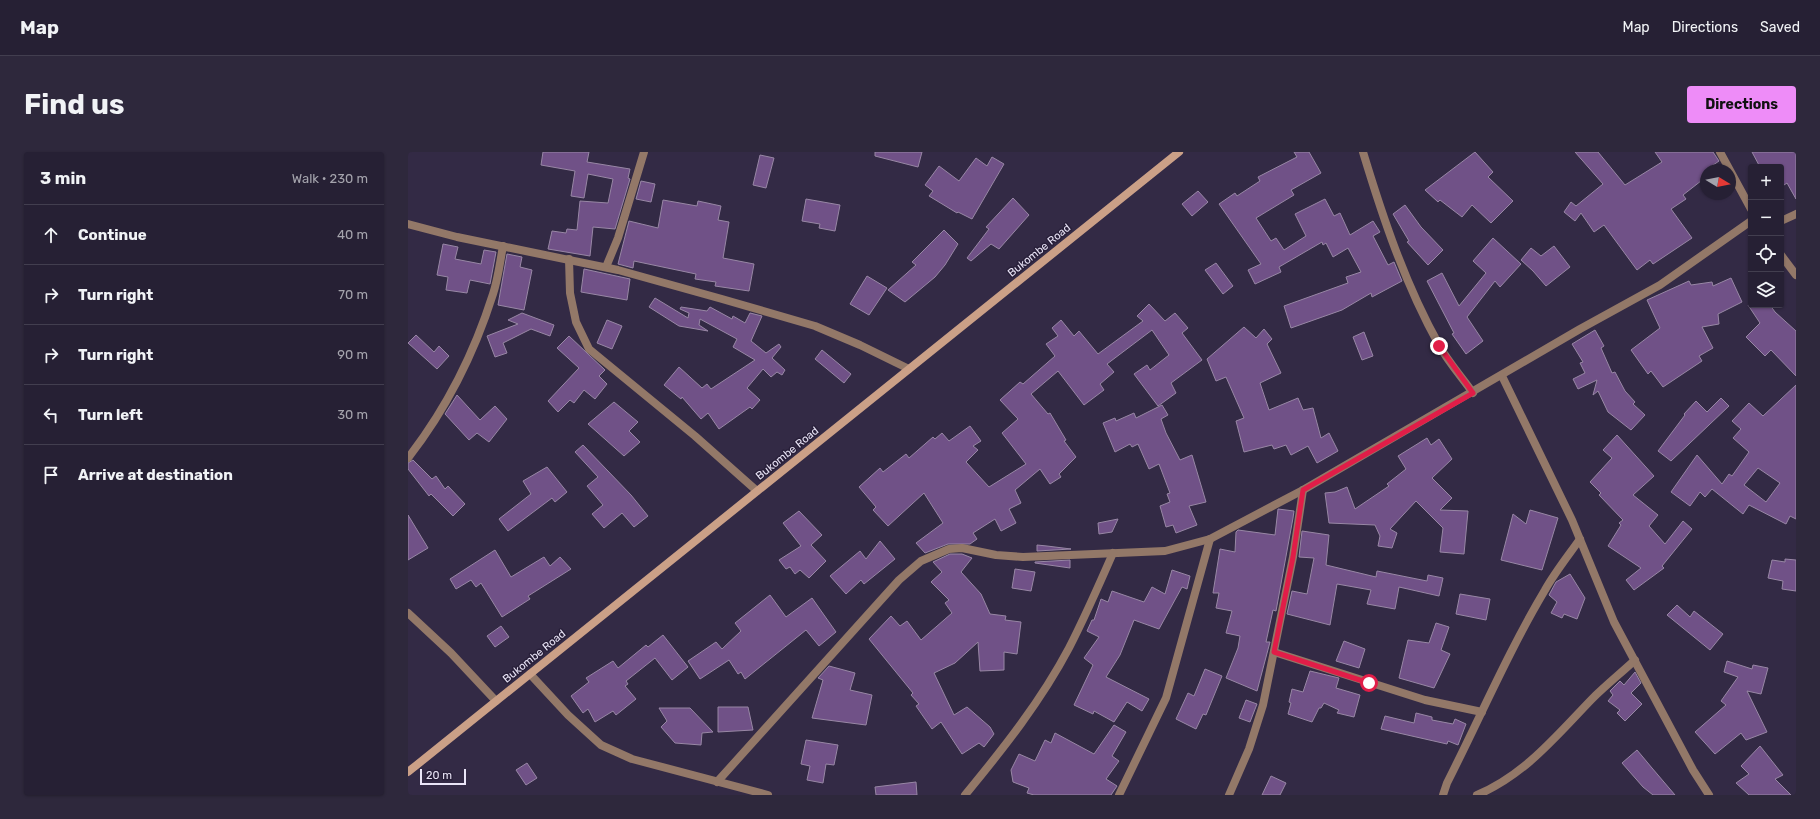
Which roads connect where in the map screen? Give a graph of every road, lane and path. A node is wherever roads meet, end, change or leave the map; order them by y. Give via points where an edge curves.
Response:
1 (644, 152) edge
2 (1179, 152) edge
3 (1363, 152) edge
4 (1720, 152) edge
5 (1748, 203) edge
6 (1796, 214) edge
7 (1784, 220) edge
8 (1748, 223) edge
9 (408, 224) edge
10 (503, 246) junction
11 (569, 259) junction
12 (1784, 259) edge
13 (606, 267) junction
14 (1796, 275) edge
15 (909, 369) junction
16 (1502, 376) junction
17 (1473, 393) junction
18 (408, 458) edge
19 (1303, 490) junction
20 (757, 491) junction
21 (1210, 539) junction
22 (1580, 539) junction
23 (1113, 553) junction
24 (408, 613) edge
25 (1274, 652) junction
26 (1635, 660) junction
27 (530, 674) junction
28 (496, 701) junction
29 (1482, 712) junction
30 (408, 772) edge
31 (717, 782) junction
32 (1482, 794) edge
33 (768, 795) edge
34 (965, 795) edge
35 (1119, 795) edge
36 (1229, 795) edge
37 (1443, 795) edge
38 (1709, 795) edge

1 - 13 street via 618,238
2 - 15 main road, Bukombe Road
3 - 17 street via 1383,216 1408,282 1439,346
4 - 5 street
6 - 7 street
8 - 16 street via 1660,285
9 - 10 street
10 - 11 street
10 - 18 street via 494,292 472,352 451,395
11 - 13 street
11 - 20 street via 570,293 576,322 589,350 695,436
12 - 14 street
13 - 15 street via 815,326
15 - 20 main road, Bukombe Road
16 - 17 street
16 - 22 street
17 - 19 street
19 - 21 street
19 - 25 street
20 - 27 main road, Bukombe Road
21 - 23 street via 1165,551
21 - 35 street via 1166,698
22 - 26 street via 1614,622
22 - 29 street via 1546,588 1501,670
23 - 31 street via 1023,557 962,548 949,549 921,561 899,580
23 - 34 street via 1091,604 1043,691 997,757
24 - 28 street via 451,653
25 - 29 street via 1425,700
25 - 36 street via 1249,750
26 - 32 street via 1593,698 1525,767
26 - 38 street via 1693,770
27 - 28 main road, Bukombe Road
27 - 31 street via 568,716 601,745 632,759
28 - 30 main road, Bukombe Road
29 - 37 street
31 - 33 street

